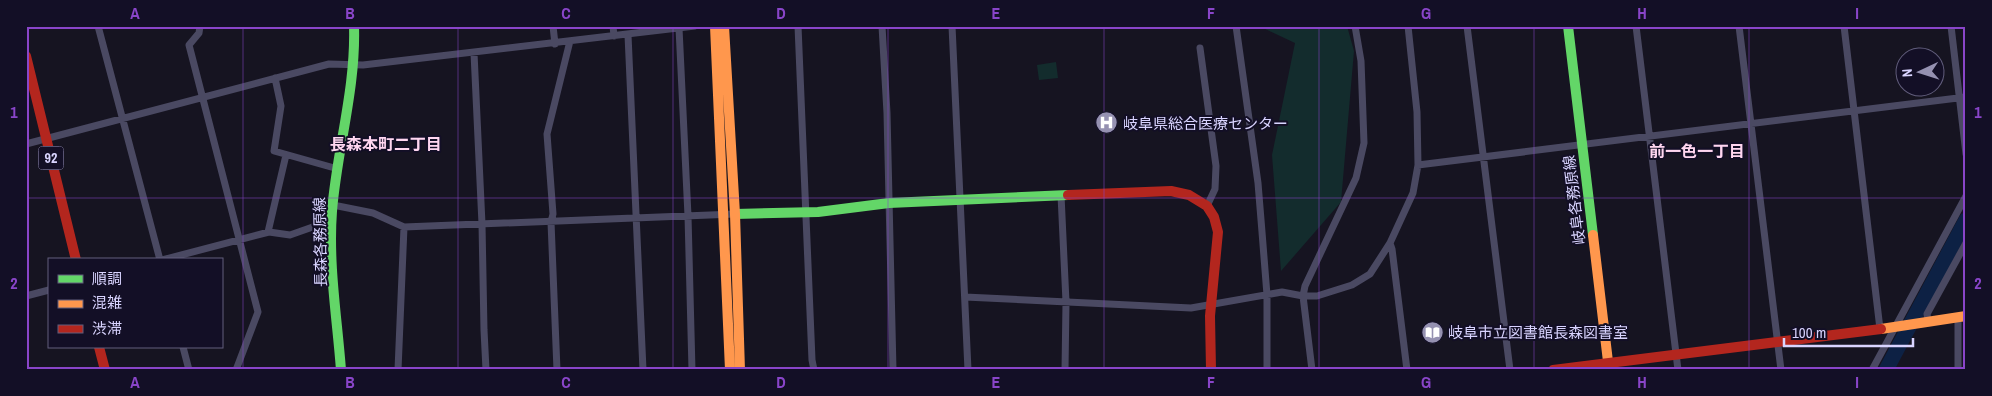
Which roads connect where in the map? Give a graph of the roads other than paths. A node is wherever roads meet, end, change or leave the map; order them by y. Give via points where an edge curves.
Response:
1 (98, 26) edge
2 (200, 26) edge
3 (354, 26) edge
4 (553, 26) edge
5 (613, 26) edge
6 (695, 26) edge
7 (715, 26) edge
8 (724, 26) edge
9 (798, 26) edge
10 (882, 26) edge
11 (952, 26) edge
12 (1236, 26) edge
13 (1355, 26) edge
14 (1408, 26) edge
15 (1467, 26) edge
16 (1568, 26) edge
17 (1636, 26) edge
18 (1739, 26) edge
19 (1844, 26) edge
20 (1950, 26) edge
21 (676, 28) edge
22 (628, 35) junction
23 (614, 36) junction
24 (570, 41) junction
25 (554, 44) junction
26 (1200, 48) dead end
27 (474, 53) junction
28 (26, 56) edge
29 (355, 64) junction
30 (275, 78) junction
31 (202, 97) junction
32 (1962, 97) edge
33 (1855, 110) junction
34 (123, 118) junction
35 (1751, 124) junction
36 (1650, 137) junction
37 (46, 139) junction
38 (26, 144) edge
39 (1583, 144) junction
40 (286, 154) junction
41 (1966, 154) edge
42 (1483, 156) junction
43 (1418, 165) junction
44 (338, 169) junction
45 (1061, 195) junction
46 (1966, 196) edge
47 (960, 200) junction
48 (889, 204) junction
49 (338, 206) dead end
50 (1207, 206) junction
51 (804, 212) junction
52 (729, 214) junction
53 (688, 216) junction
54 (637, 217) junction
55 (331, 222) junction
56 (551, 222) junction
57 (482, 224) junction
58 (404, 227) junction
59 (268, 232) junction
60 (239, 240) junction
61 (1390, 243) junction
62 (1966, 243) edge
63 (76, 258) edge
64 (160, 258) edge
65 (169, 258) edge
66 (48, 290) edge
67 (1267, 295) junction
68 (26, 296) edge
69 (1303, 296) junction
70 (965, 297) junction
71 (1066, 302) junction
72 (1212, 304) junction
73 (1962, 317) edge
74 (1925, 323) junction
75 (1896, 327) junction
76 (1880, 329) junction
77 (1777, 342) junction
78 (99, 348) edge
79 (183, 348) edge
80 (1676, 354) junction
81 (1609, 366) edge
82 (105, 370) edge
83 (189, 370) edge
84 (236, 370) edge
85 (341, 370) edge
86 (398, 370) edge
87 (486, 370) edge
88 (557, 370) edge
89 (643, 370) edge
90 (692, 370) edge
91 (730, 370) edge
92 (740, 370) edge
93 (814, 370) edge
94 (892, 370) edge
95 (968, 370) edge
96 (1066, 370) edge
97 (1211, 370) edge
98 (1267, 370) edge
99 (1312, 370) edge
100 (1408, 370) edge
101 (1510, 370) edge
102 (1553, 370) edge
103 (1678, 370) edge
104 (1781, 370) edge
105 (1872, 370) edge
106 (1958, 370) edge

1 - 34 street
2 - 31 street via 199,33 189,45
3 - 29 street, 長森各務原線
4 - 25 street
5 - 23 street
6 - 21 street
7 - 52 street
8 - 52 street
9 - 51 street
10 - 48 street
11 - 47 street
12 - 67 street via 1258,183
13 - 69 street via 1364,143 1356,178
14 - 43 street via 1417,112
15 - 42 street
16 - 39 street, 岐阜各務原線
17 - 36 street
18 - 35 street
19 - 33 street
20 - 32 street
21 - 22 street
21 - 53 street
22 - 23 street
22 - 54 street
23 - 24 street
24 - 25 street
24 - 56 street via 547,134
25 - 27 street
26 - 50 street via 1216,166 1215,189
27 - 29 street
27 - 57 street
28 - 37 street, 92
29 - 30 street via 329,64
29 - 44 street, 長森各務原線
30 - 31 street
30 - 40 street via 281,106 273,148 274,152
31 - 34 street
31 - 60 street
32 - 33 street
32 - 41 street
33 - 35 street
33 - 76 street
34 - 37 street
34 - 64 street
35 - 36 street
35 - 77 street
36 - 39 street
36 - 80 street
37 - 38 street
37 - 63 street, 92
39 - 42 street
39 - 81 street, 岐阜各務原線
40 - 44 street
40 - 59 street
42 - 43 street
42 - 101 street
43 - 61 street via 1413,193
44 - 55 street, 長森各務原線
45 - 47 street
45 - 50 street via 1171,191 1197,198
45 - 71 street
46 - 75 street
47 - 48 street
47 - 70 street
48 - 51 street
48 - 94 street
49 - 58 street via 373,213
50 - 72 street via 1218,232
51 - 52 street
51 - 93 street
52 - 53 street
52 - 91 street
52 - 92 street
53 - 54 street
53 - 90 street
54 - 56 street
54 - 89 street
55 - 59 street via 290,235
55 - 85 street, 長森各務原線
56 - 57 street
56 - 88 street
57 - 58 street
57 - 87 street
58 - 86 street
59 - 60 street
60 - 65 street
60 - 84 street via 258,312
61 - 69 street via 1370,274 1352,285 1317,296
61 - 100 street
62 - 74 street
66 - 68 street
67 - 69 street via 1282,292
67 - 72 street
67 - 98 street
69 - 99 street
70 - 71 street
70 - 95 street
71 - 72 street via 1182,308
71 - 96 street
72 - 97 street
73 - 74 street
73 - 106 street
74 - 75 street
75 - 76 street
75 - 105 street
76 - 77 street
77 - 80 street
77 - 104 street
78 - 82 street
79 - 83 street
80 - 81 street
80 - 103 street
81 - 102 street

